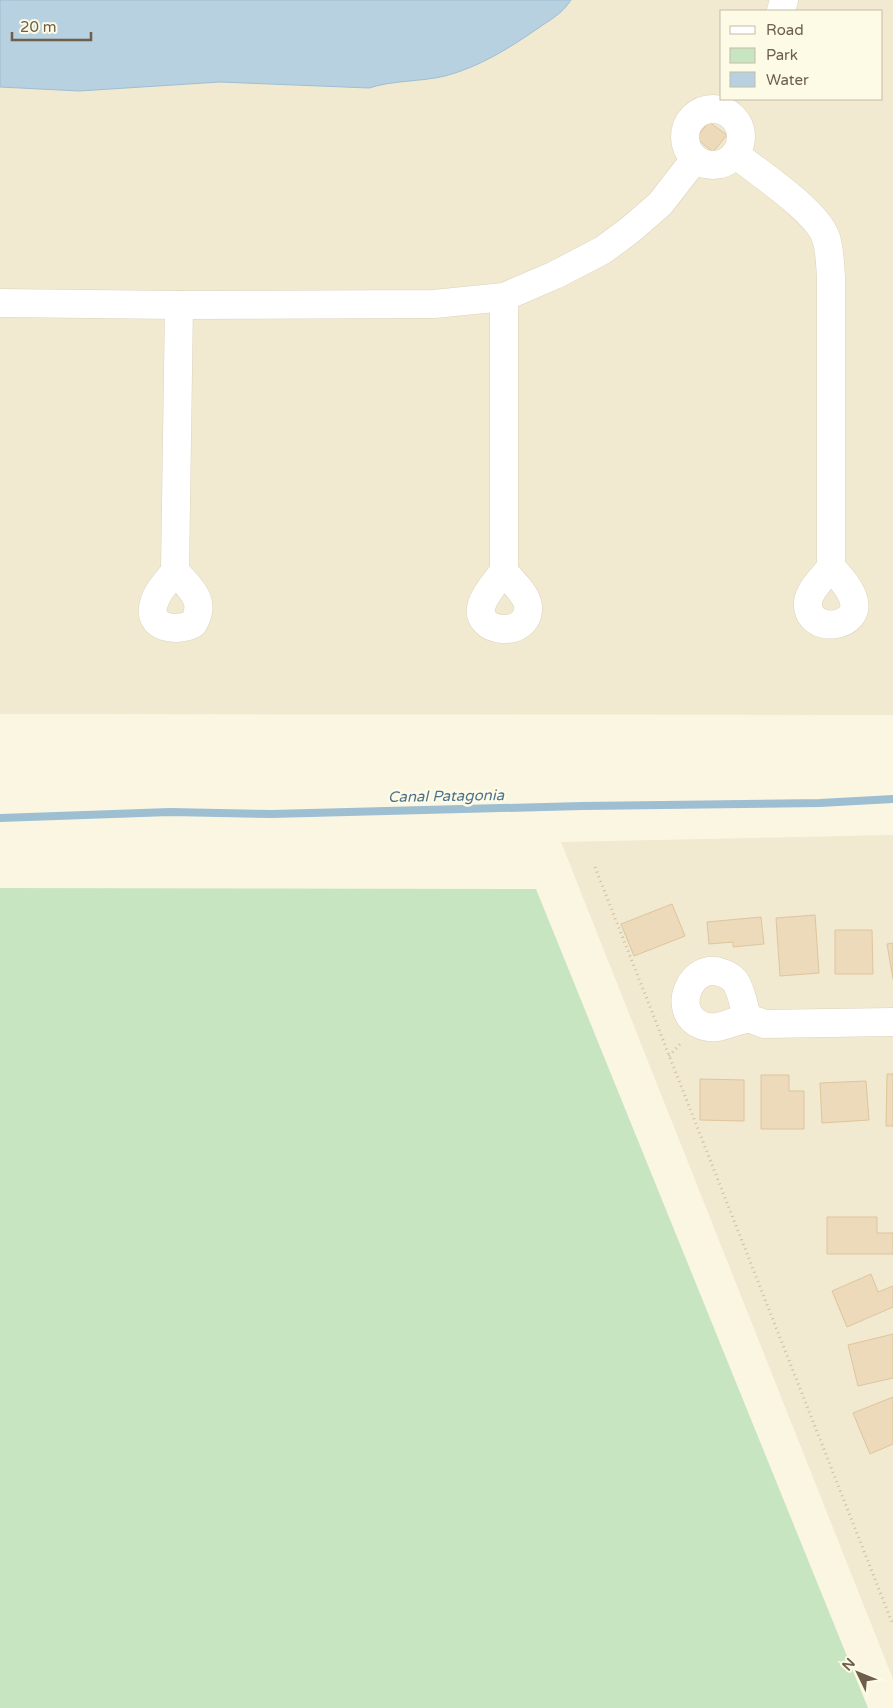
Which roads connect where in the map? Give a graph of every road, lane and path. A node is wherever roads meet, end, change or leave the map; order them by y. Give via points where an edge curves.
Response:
1 (734, 107) edge
2 (735, 154) junction
3 (695, 159) junction
4 (504, 297) junction
5 (0, 303) edge
6 (179, 306) junction
7 (831, 566) dead end
8 (175, 571) dead end
9 (504, 571) dead end
10 (595, 867) dead end
11 (747, 1018) dead end
12 (893, 1022) edge
13 (893, 1625) edge

1 - 2 street via 741,138
1 - 3 street via 702,111 694,116 688,124 685,142
2 - 3 street via 729,160 711,166
2 - 7 street via 799,204 817,221 827,239 831,277
3 - 4 street via 660,204 603,250
4 - 6 street via 434,304
4 - 9 street
5 - 6 street
6 - 8 street
10 - 13 path
11 - 12 street via 764,1024

